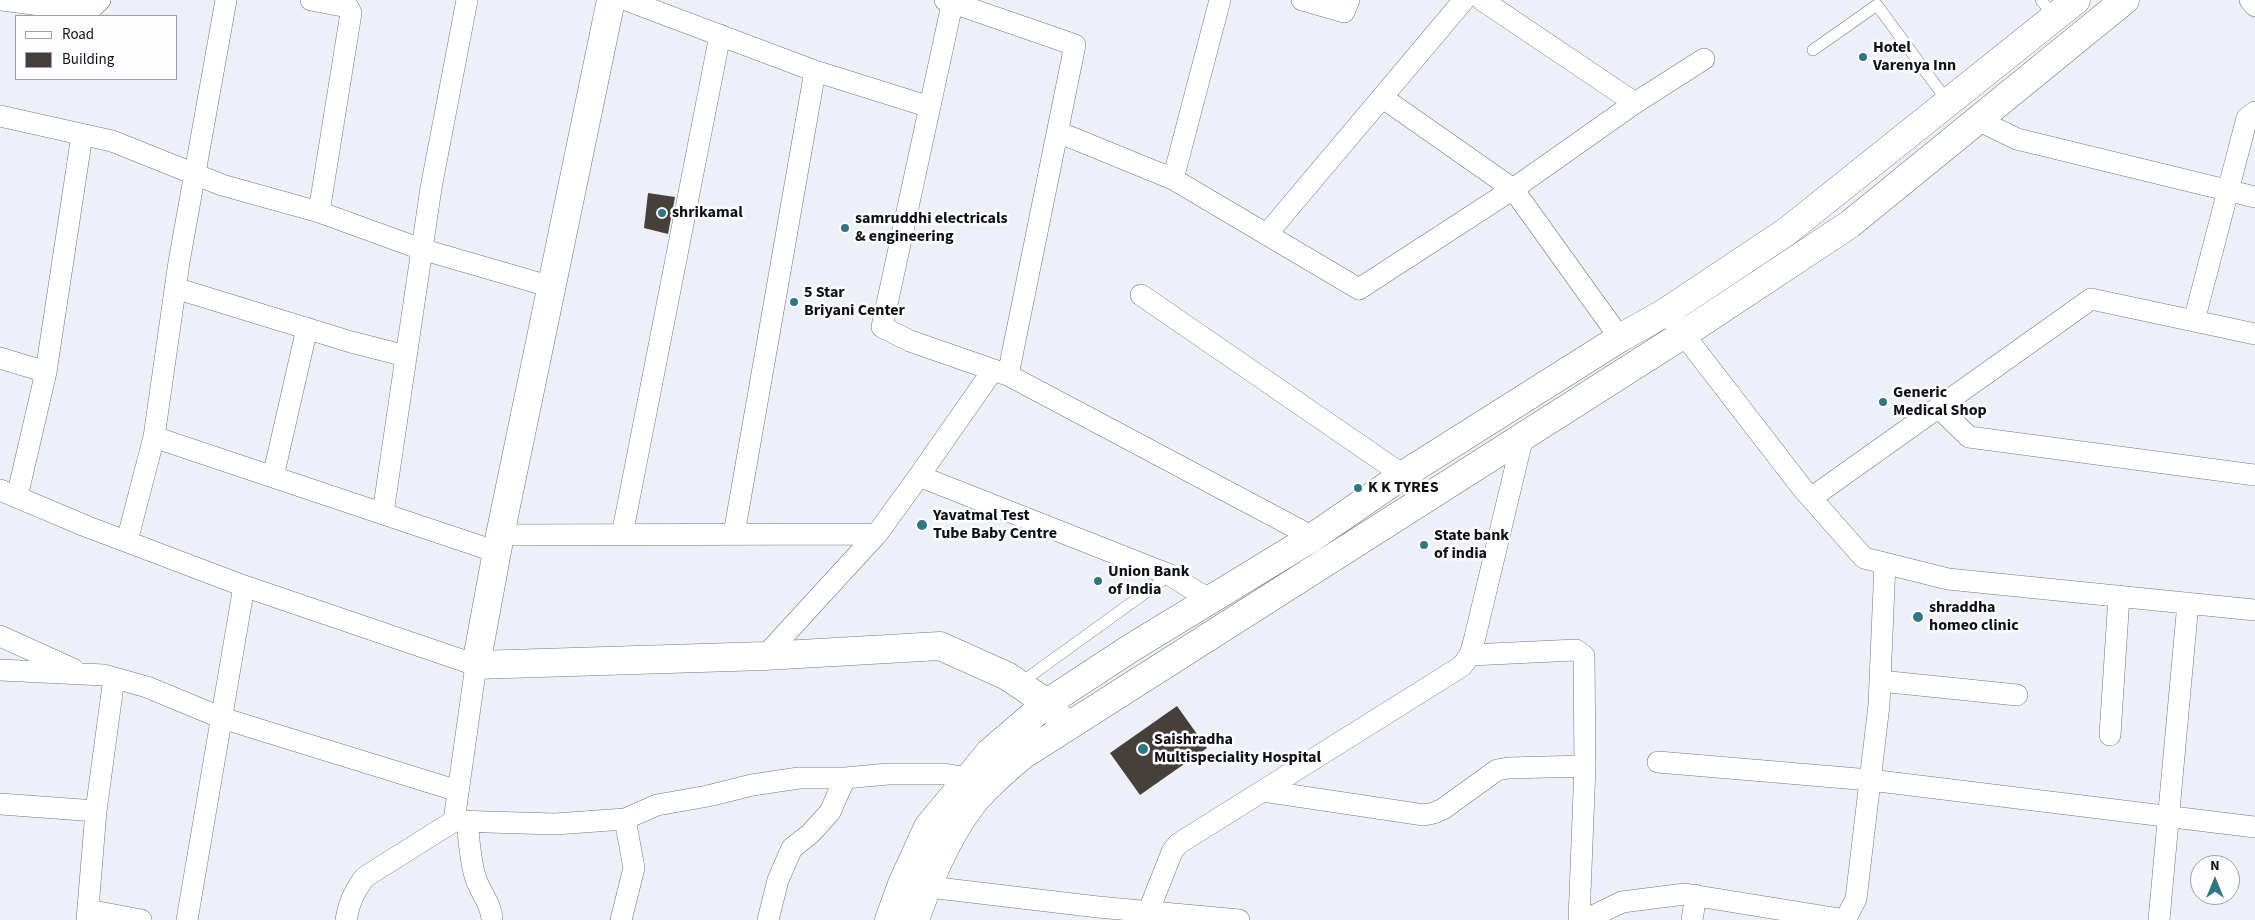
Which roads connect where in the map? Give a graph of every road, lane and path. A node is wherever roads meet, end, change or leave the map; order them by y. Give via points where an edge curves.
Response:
1 (2, 0) edge
2 (100, 0) edge
3 (226, 0) edge
4 (311, 0) edge
5 (467, 0) edge
6 (611, 0) edge
7 (626, 0) edge
8 (1220, 0) edge
9 (1302, 0) edge
10 (1349, 0) edge
11 (1464, 0) edge
12 (1482, 0) edge
13 (2076, 0) edge
14 (2125, 0) edge
15 (2250, 0) edge
16 (950, 1) edge
17 (2255, 6) edge
18 (2048, 8) edge
19 (720, 35) junction
20 (1813, 50) dead end
21 (1704, 59) dead end
22 (815, 71) junction
23 (1383, 98) junction
24 (1635, 103) junction
25 (1949, 104) junction
26 (930, 107) junction
27 (2255, 112) edge
28 (0, 116) edge
29 (1978, 120) junction
30 (1058, 132) junction
31 (82, 134) junction
32 (195, 176) junction
33 (1173, 179) junction
34 (1513, 189) junction
35 (2228, 191) junction
36 (2255, 197) edge
37 (319, 212) junction
38 (1267, 234) junction
39 (421, 249) junction
40 (552, 287) junction
41 (175, 288) junction
42 (1141, 295) dead end
43 (1666, 312) junction
44 (2194, 321) junction
45 (308, 328) junction
46 (1684, 334) junction
47 (2255, 334) edge
48 (1620, 338) junction
49 (406, 356) junction
50 (0, 358) edge
51 (46, 372) junction
52 (1001, 372) junction
53 (1938, 407) junction
54 (1523, 436) junction
55 (154, 437) junction
56 (1403, 475) junction
57 (2255, 475) edge
58 (919, 476) junction
59 (273, 477) junction
60 (9, 494) edge
61 (1811, 498) junction
62 (1355, 508) junction
63 (383, 513) junction
64 (1371, 533) junction
65 (734, 534) junction
66 (877, 534) junction
67 (622, 535) junction
68 (1313, 537) junction
69 (127, 541) junction
70 (499, 543) junction
71 (1886, 563) junction
72 (1170, 576) junction
73 (244, 586) junction
74 (2118, 596) junction
75 (1210, 600) junction
76 (2188, 603) junction
77 (2255, 610) edge
78 (0, 636) edge
79 (1470, 655) junction
80 (765, 656) junction
81 (476, 665) junction
82 (0, 670) edge
83 (84, 674) junction
84 (114, 678) junction
85 (1880, 681) junction
86 (1019, 684) junction
87 (2017, 695) dead end
88 (1047, 703) junction
89 (222, 718) junction
90 (1066, 726) junction
91 (2110, 735) dead end
92 (1658, 762) dead end
93 (1585, 766) junction
94 (845, 778) junction
95 (968, 778) junction
96 (1870, 780) junction
97 (458, 791) junction
98 (1263, 791) junction
99 (0, 804) edge
100 (96, 811) junction
101 (2169, 816) junction
102 (625, 819) junction
103 (461, 821) junction
104 (2255, 827) edge
105 (914, 885) junction
106 (1696, 896) junction
107 (88, 915) edge
108 (1147, 916) edge
109 (140, 920) edge
110 (188, 920) edge
111 (346, 920) edge
112 (492, 920) edge
113 (621, 920) edge
114 (768, 920) edge
115 (889, 920) edge
116 (915, 920) edge
117 (1239, 920) edge
118 (1579, 920) edge
119 (1585, 920) edge
120 (1692, 920) edge
121 (1845, 920) edge
122 (2159, 920) edge

1 - 2 street via 79,10 89,10
3 - 32 street
4 - 37 street via 348,7 351,13
5 - 39 street
6 - 40 main road
7 - 19 street
8 - 33 street
9 - 10 street via 1344,12
11 - 23 street
12 - 24 street
13 - 18 main road
14 - 29 main road
15 - 17 street
16 - 26 street
16 - 30 street via 1075,45
18 - 25 main road
19 - 22 street
19 - 67 street
20 - 25 lane via 1877,5
21 - 24 street
22 - 26 street
22 - 65 street
23 - 34 street
23 - 38 street
24 - 34 street
25 - 43 main road via 1786,232
26 - 52 street via 882,327 910,341
27 - 35 street via 2247,118
28 - 31 street
29 - 35 street via 2017,139
29 - 46 main road via 1850,224
30 - 33 street
30 - 52 street
31 - 32 street via 112,141
31 - 51 street
32 - 37 street
32 - 41 street
33 - 38 street
34 - 38 street via 1359,289
34 - 48 street
35 - 36 street
35 - 44 street
37 - 39 street
39 - 40 street
39 - 49 street
40 - 70 main road
41 - 45 street
41 - 55 street
42 - 56 street
43 - 46 street
43 - 48 main road
44 - 47 street
44 - 53 street via 2091,298
45 - 49 street
45 - 59 street
46 - 54 main road
46 - 61 street
48 - 56 main road
49 - 63 street
50 - 51 street
51 - 60 street
52 - 58 street
52 - 68 street
53 - 57 street via 1969,437
53 - 61 street
54 - 64 main road
54 - 79 street
55 - 59 street
55 - 69 street
56 - 62 main road
58 - 66 street
58 - 72 street
59 - 63 street
60 - 69 street
61 - 71 street via 1864,558
62 - 64 main road
62 - 68 main road
63 - 70 street
64 - 90 main road
65 - 66 street
65 - 67 street
66 - 80 street
67 - 70 street
68 - 75 main road
69 - 73 street
70 - 81 main road
71 - 74 street via 1948,579
71 - 85 street
72 - 75 street
72 - 86 lane
73 - 81 street
73 - 89 street
74 - 76 street
74 - 91 street
75 - 88 main road
76 - 77 street
76 - 101 street
78 - 83 street
79 - 93 street via 1580,652 1585,663
79 - 98 street via 1462,666
80 - 81 main road
80 - 86 main road via 940,646
81 - 97 street
82 - 83 street
83 - 84 street via 104,674
84 - 89 street via 147,687
84 - 100 street
85 - 87 street
85 - 96 street
86 - 88 main road
88 - 90 main road
88 - 95 main road via 990,752
89 - 97 street
89 - 110 street
90 - 105 main road via 1023,755 975,801
92 - 96 street
93 - 98 street via 1498,770 1443,809 1424,815
93 - 118 street
94 - 95 street via 888,774 944,774
94 - 102 street via 800,778 752,785 658,805
94 - 114 street via 830,812 792,848 778,880
95 - 105 main road via 928,827
96 - 101 street
96 - 121 street via 1856,899
97 - 103 street
98 - 108 street via 1175,848
99 - 100 street
100 - 107 street
101 - 104 street
101 - 122 street
102 - 103 street via 555,824
102 - 113 street via 634,868
103 - 111 street via 365,877 349,902
103 - 112 street via 477,885 491,907
105 - 108 street
105 - 115 main road
105 - 116 main road
106 - 119 street via 1685,894 1622,902
106 - 120 street
106 - 121 street
107 - 109 street
108 - 117 street

